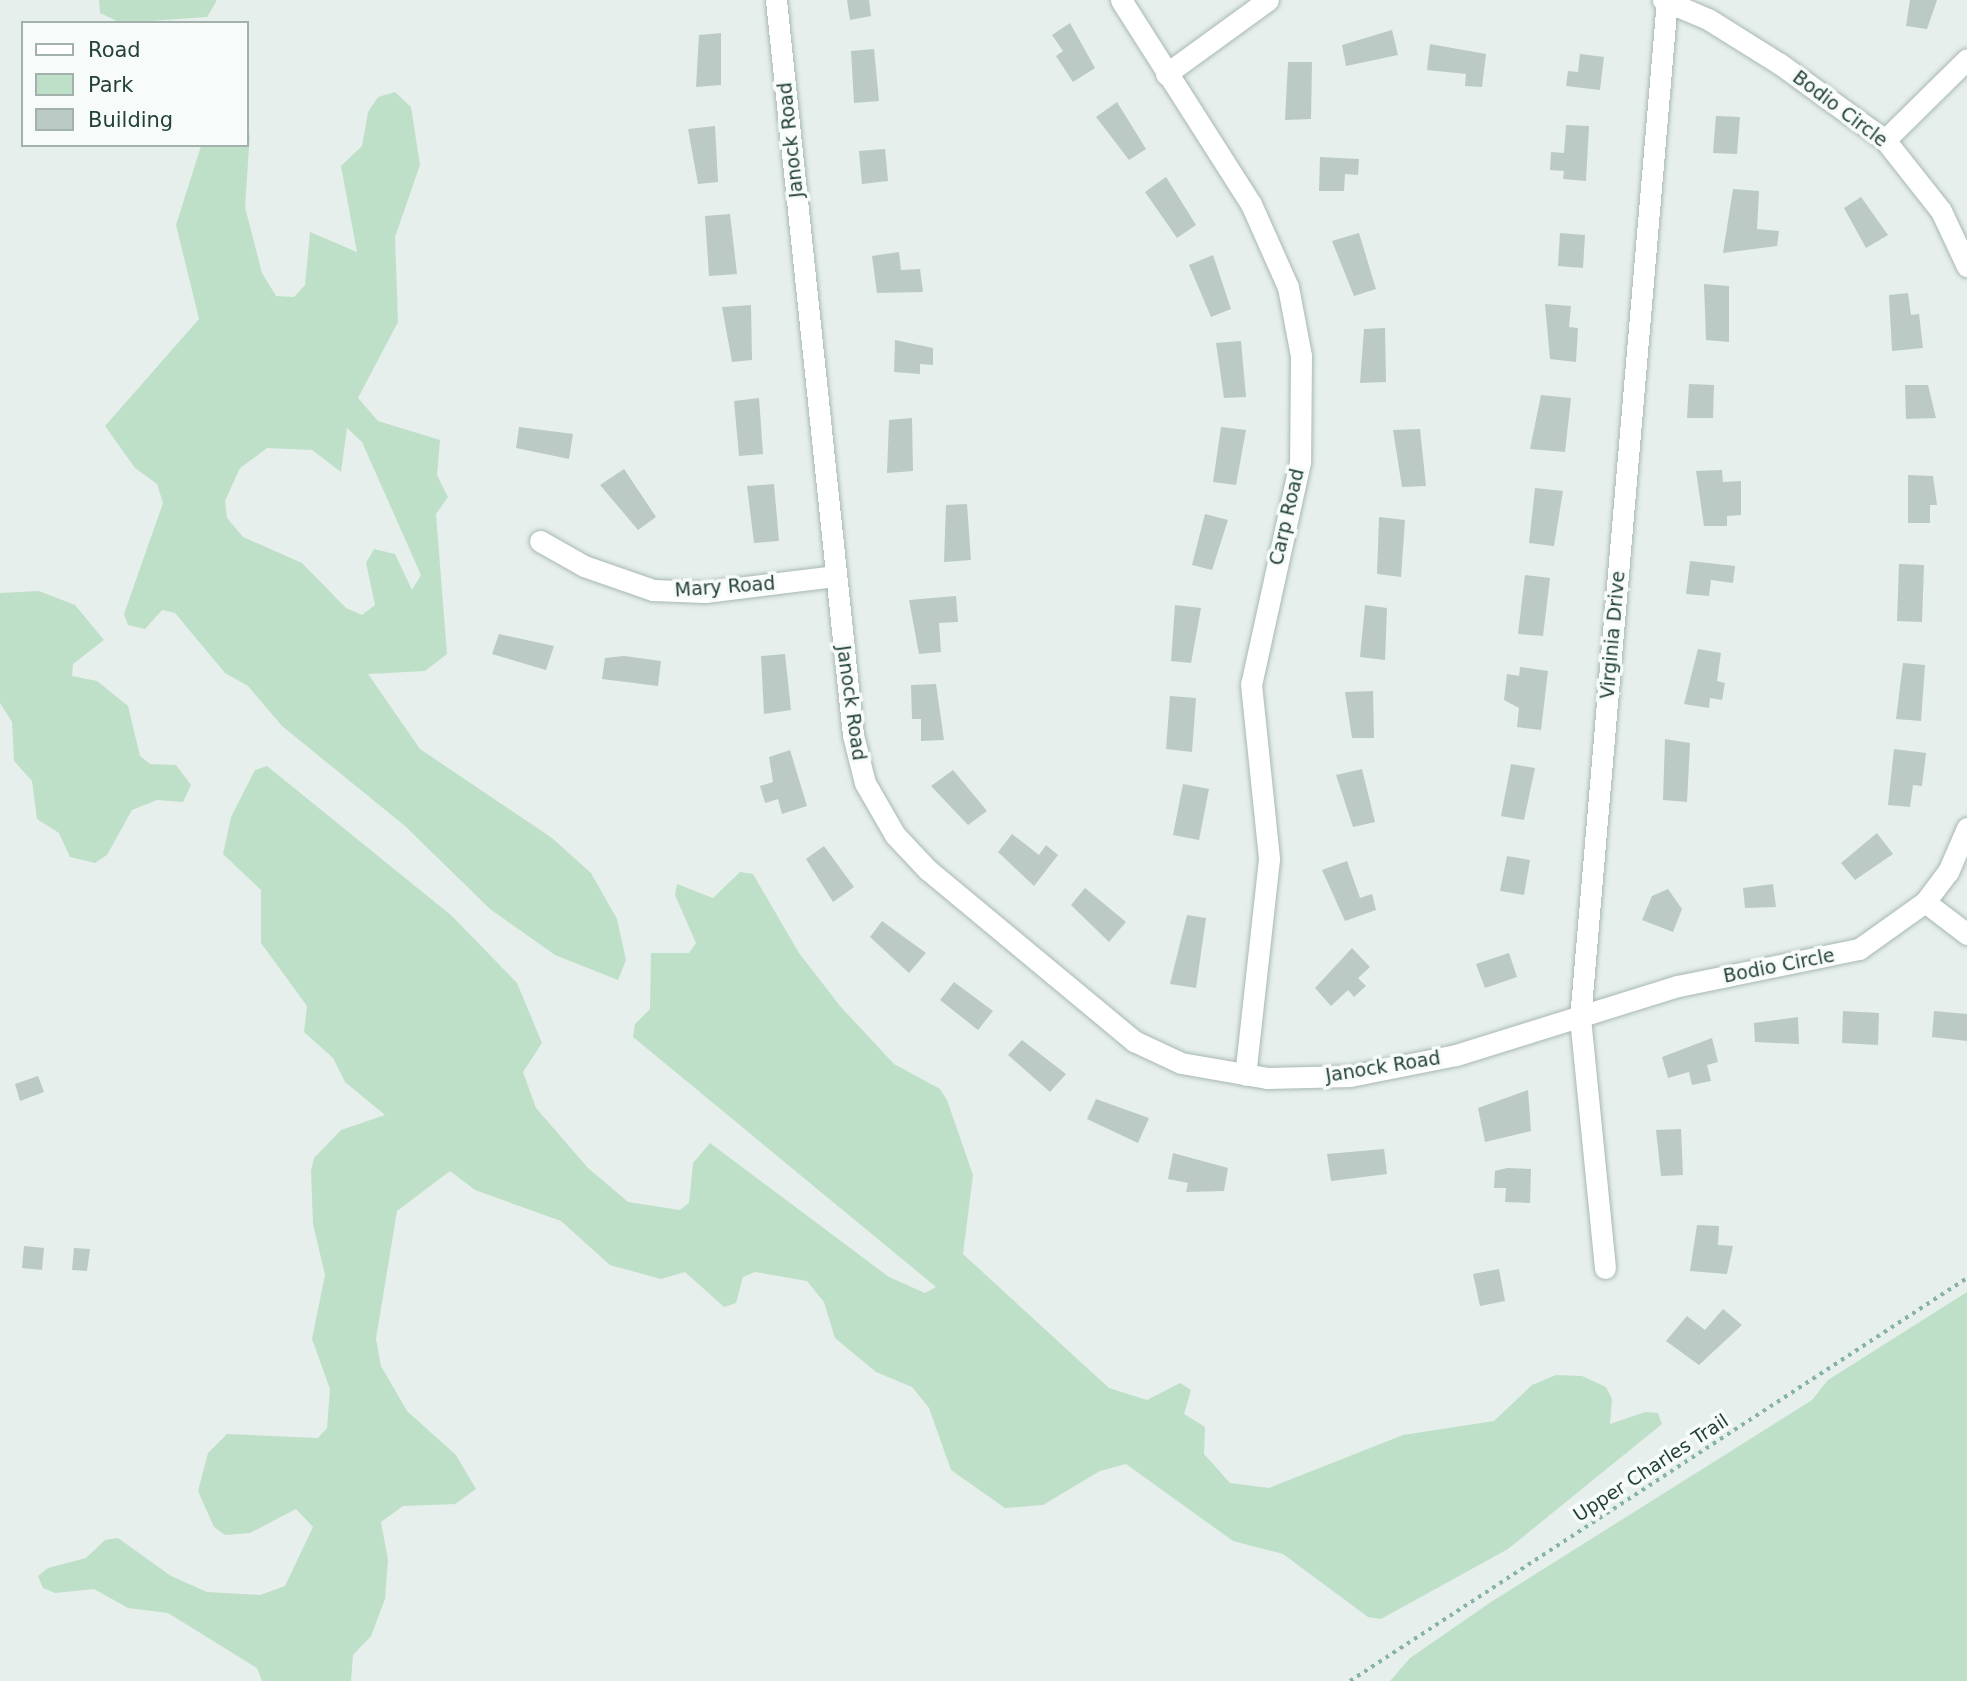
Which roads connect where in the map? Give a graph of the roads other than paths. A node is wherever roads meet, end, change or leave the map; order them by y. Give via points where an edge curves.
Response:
1 (776, 0) edge
2 (1121, 0) edge
3 (1268, 0) edge
4 (1665, 1) edge
5 (1967, 59) edge
6 (1166, 74) junction
7 (1885, 140) junction
8 (1967, 266) edge
9 (540, 541) dead end
10 (836, 576) junction
11 (1967, 828) edge
12 (1925, 902) junction
13 (1967, 934) edge
14 (1580, 1019) junction
15 (1245, 1076) junction
16 (1605, 1268) dead end

1 - 10 street, Janock Road
2 - 6 street, Carp Road
3 - 6 street
4 - 7 street, Bodio Circle via 1780,64
4 - 14 street, Virginia Drive
5 - 7 street
6 - 15 street, Carp Road via 1251,204 1276,256 1295,319 1303,380 1300,462 1251,684 1269,859
7 - 8 street, Bodio Circle via 1941,211
9 - 10 street, Mary Road via 584,566 653,590 705,592
10 - 15 street, Janock Road via 856,752 871,798 895,835 928,870 1134,1041 1181,1063
11 - 12 street, Bodio Circle via 1948,872
12 - 13 street
12 - 14 street, Bodio Circle via 1859,949 1678,986
14 - 15 street, Janock Road via 1377,1072
14 - 16 street, Virginia Drive

